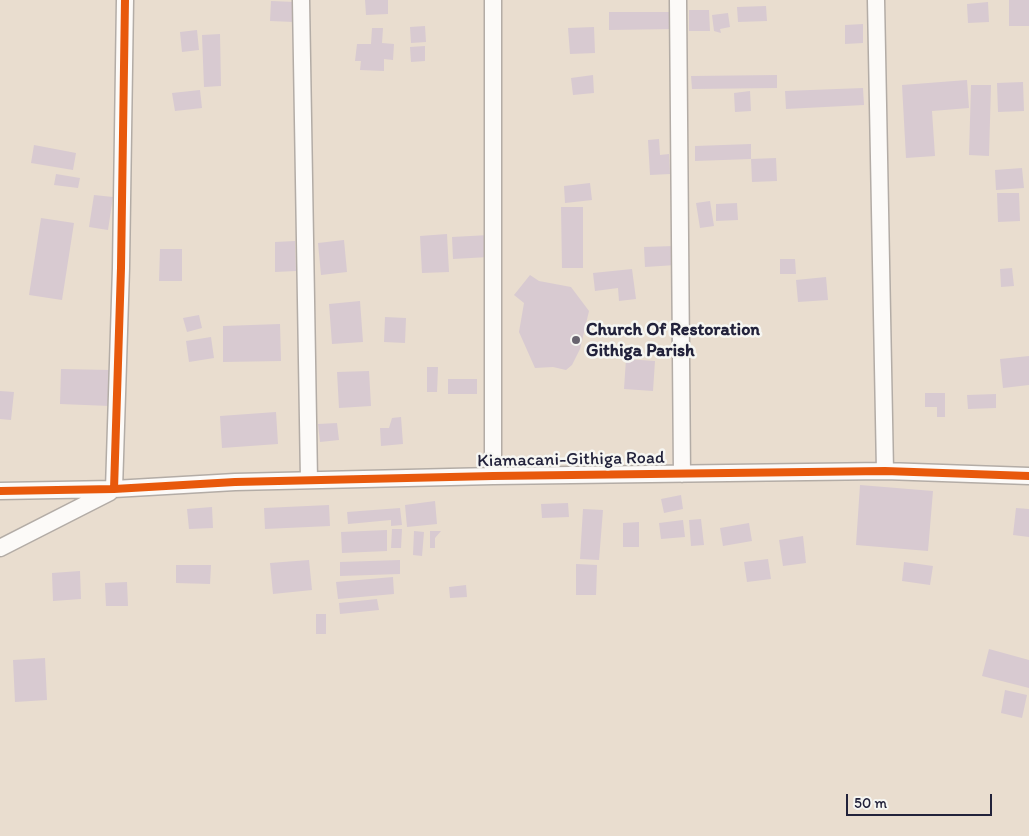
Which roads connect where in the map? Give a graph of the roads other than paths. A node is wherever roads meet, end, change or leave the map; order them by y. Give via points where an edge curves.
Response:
1 (125, 0) edge
2 (301, 0) edge
3 (493, 0) edge
4 (678, 0) edge
5 (876, 0) edge
6 (884, 471) junction
7 (682, 474) junction
8 (493, 476) junction
9 (1029, 476) edge
10 (309, 480) junction
11 (114, 490) junction
12 (0, 491) edge
13 (0, 548) edge

1 - 11 street
2 - 10 street
3 - 8 street
4 - 7 street
5 - 6 street
6 - 7 street, Kiamacani-Githiga Road
6 - 9 street, Kiamacani-Githiga Road
7 - 8 street, Kiamacani-Githiga Road
8 - 10 street, Kiamacani-Githiga Road
10 - 11 street, Kiamacani-Githiga Road
11 - 12 street
11 - 13 street, Kiamacani-Githiga Road

